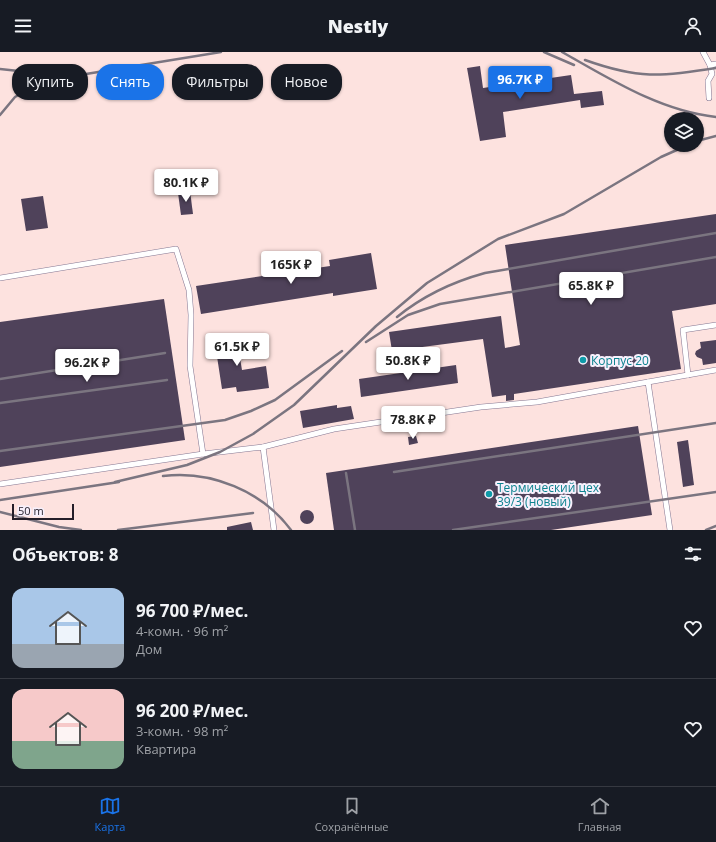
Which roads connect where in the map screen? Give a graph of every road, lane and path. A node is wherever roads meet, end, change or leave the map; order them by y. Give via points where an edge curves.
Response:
1 (703, 52) edge
2 (716, 64) edge
3 (710, 65) junction
4 (709, 98) dead end
5 (0, 278) edge
6 (716, 325) edge
7 (716, 370) edge
8 (688, 374) junction
9 (648, 382) junction
10 (263, 447) junction
11 (203, 454) junction
12 (0, 484) edge
13 (274, 530) edge
14 (670, 530) edge

1 - 3 lane
2 - 3 lane
3 - 4 lane via 712,74 708,81
5 - 11 lane via 176,249 189,290 190,366
6 - 8 lane via 683,330
7 - 8 lane
8 - 9 lane
9 - 10 lane via 537,402 334,429
9 - 14 lane
10 - 11 lane
10 - 13 lane
11 - 12 lane

